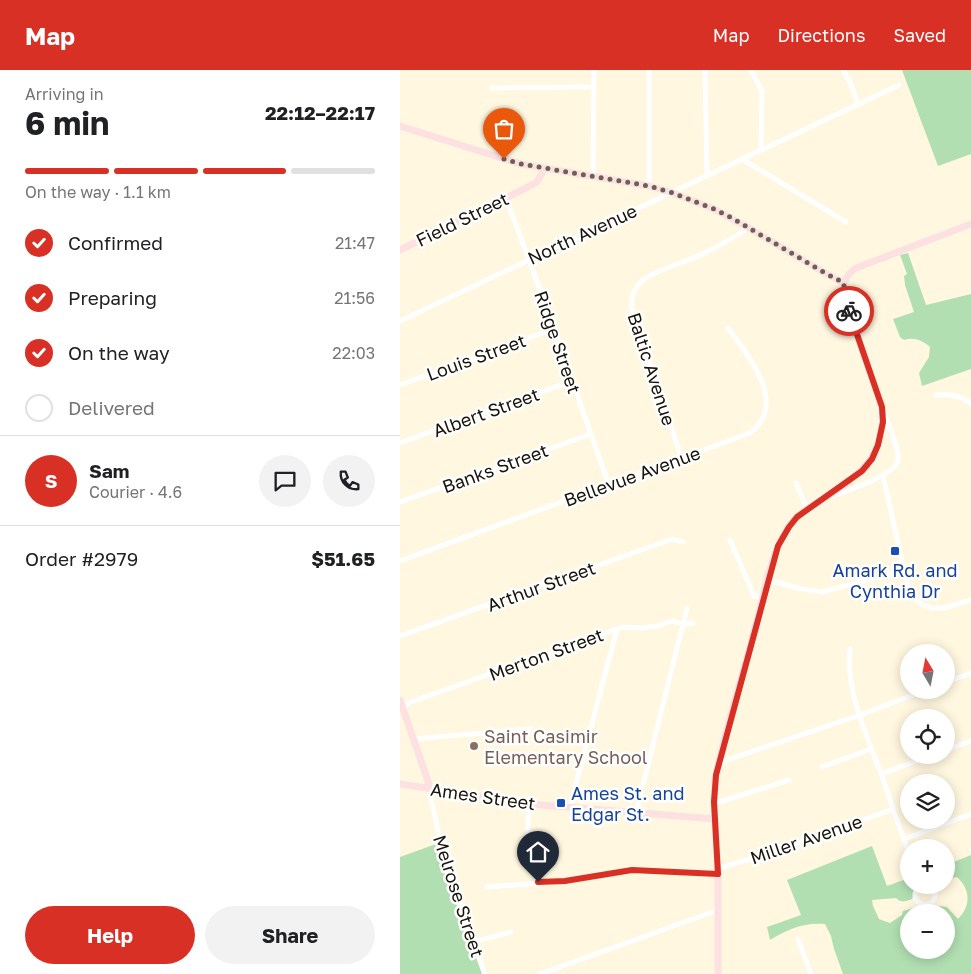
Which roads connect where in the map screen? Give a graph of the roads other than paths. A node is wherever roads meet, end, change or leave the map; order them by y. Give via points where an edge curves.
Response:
1 (594, 70) edge
2 (649, 70) edge
3 (706, 70) edge
4 (751, 70) edge
5 (843, 70) edge
6 (899, 85) dead end
7 (594, 87) junction
8 (492, 88) dead end
9 (858, 104) junction
10 (400, 126) edge
11 (761, 150) junction
12 (742, 159) junction
13 (545, 168) junction
14 (707, 175) junction
15 (593, 176) junction
16 (649, 186) junction
17 (670, 192) junction
18 (506, 199) junction
19 (846, 222) dead end
20 (971, 224) edge
21 (749, 228) junction
22 (400, 250) edge
23 (529, 259) junction
24 (844, 283) junction
25 (400, 321) edge
26 (728, 328) dead end
27 (553, 330) junction
28 (571, 381) junction
29 (400, 385) edge
30 (936, 395) dead end
31 (971, 404) edge
32 (882, 407) junction
33 (591, 434) junction
34 (400, 443) edge
35 (682, 459) junction
36 (883, 476) junction
37 (796, 483) dead end
38 (609, 485) junction
39 (827, 496) junction
40 (400, 502) edge
41 (807, 508) junction
42 (730, 540) dead end
43 (683, 542) dead end
44 (400, 561) edge
45 (904, 570) junction
46 (767, 580) junction
47 (763, 596) junction
48 (971, 600) edge
49 (687, 608) dead end
50 (693, 623) dead end
51 (684, 624) junction
52 (617, 629) junction
53 (400, 636) edge
54 (850, 649) dead end
55 (971, 673) edge
56 (955, 679) edge
57 (902, 699) edge
58 (401, 704) edge
59 (860, 715) junction
60 (531, 729) dead end
61 (414, 739) junction
62 (971, 741) edge
63 (955, 747) edge
64 (871, 749) junction
65 (718, 763) junction
66 (908, 764) edge
67 (822, 767) dead end
68 (881, 774) junction
69 (788, 780) dead end
70 (400, 784) edge
71 (429, 789) junction
72 (714, 802) junction
73 (529, 804) junction
74 (570, 807) junction
75 (894, 809) junction
76 (636, 813) junction
77 (971, 814) edge
78 (715, 819) junction
79 (904, 839) joint
80 (527, 848) dead end
81 (718, 872) junction
82 (487, 887) dead end
83 (718, 910) junction
84 (510, 932) dead end
85 (798, 939) dead end
86 (473, 942) junction
87 (485, 974) edge
88 (540, 974) edge
89 (718, 974) edge
90 (811, 974) edge

1 - 7 street
2 - 16 street
3 - 14 street
4 - 11 street via 762,91
5 - 9 street
6 - 9 street, North Avenue
7 - 8 street
7 - 15 street
9 - 11 street, North Avenue
10 - 13 street via 521,164
11 - 12 street, North Avenue
12 - 14 street, North Avenue
12 - 19 street
13 - 15 street
13 - 18 street, Field Street via 537,182
14 - 17 street, North Avenue
15 - 16 street
16 - 17 street
17 - 21 street via 714,209
17 - 23 street, North Avenue
18 - 22 street, Field Street
18 - 23 street, Ridge Street
20 - 24 street via 856,268
21 - 24 street
21 - 35 street, Baltic Avenue via 700,255 649,277 638,286 632,298 633,315
23 - 25 street, North Avenue
23 - 27 street, Ridge Street
24 - 32 street via 844,297
26 - 35 street, Bellevue Avenue via 763,382 766,403 762,420 750,433
27 - 28 street, Ridge Street
27 - 29 street, Louis Street
28 - 33 street, Ridge Street
28 - 34 street, Albert Street
30 - 31 street via 955,394
32 - 36 street via 898,454 894,468
32 - 39 street via 882,432 872,459 862,471
33 - 38 street, Ridge Street
33 - 40 street, Banks Street
35 - 38 street, Bellevue Avenue
36 - 39 street
36 - 45 street
37 - 41 street
38 - 44 street, Bellevue Avenue
39 - 41 street
41 - 46 street via 789,527 778,546
42 - 47 street via 754,596
43 - 53 street, Arthur Street via 668,540
45 - 46 street via 822,592
45 - 48 street via 909,588 923,605 944,608
46 - 47 street
47 - 65 street
49 - 51 street
50 - 51 street, Merton Street
51 - 52 street, Merton Street via 672,621 642,628
51 - 76 street
52 - 58 street, Merton Street
52 - 74 street
54 - 59 street via 851,685
55 - 56 street
57 - 59 street
58 - 61 street
59 - 64 street
59 - 65 street
60 - 61 street
61 - 71 street
62 - 63 street
64 - 67 street
64 - 68 street
65 - 72 street
66 - 68 street
68 - 75 street
69 - 72 street via 723,802
70 - 71 street, Ames Street
71 - 73 street, Ames Street
71 - 86 street, Melrose Street via 443,855
72 - 78 street
73 - 74 street, Ames Street
73 - 80 street
74 - 76 street, Ames Street
75 - 79 street
75 - 81 street, Miller Avenue
76 - 78 street, Ames Street
77 - 79 street
78 - 81 street
81 - 82 street via 632,870 565,881
81 - 83 street
83 - 88 street
83 - 89 street
84 - 86 street
85 - 90 street
86 - 87 street, Melrose Street

